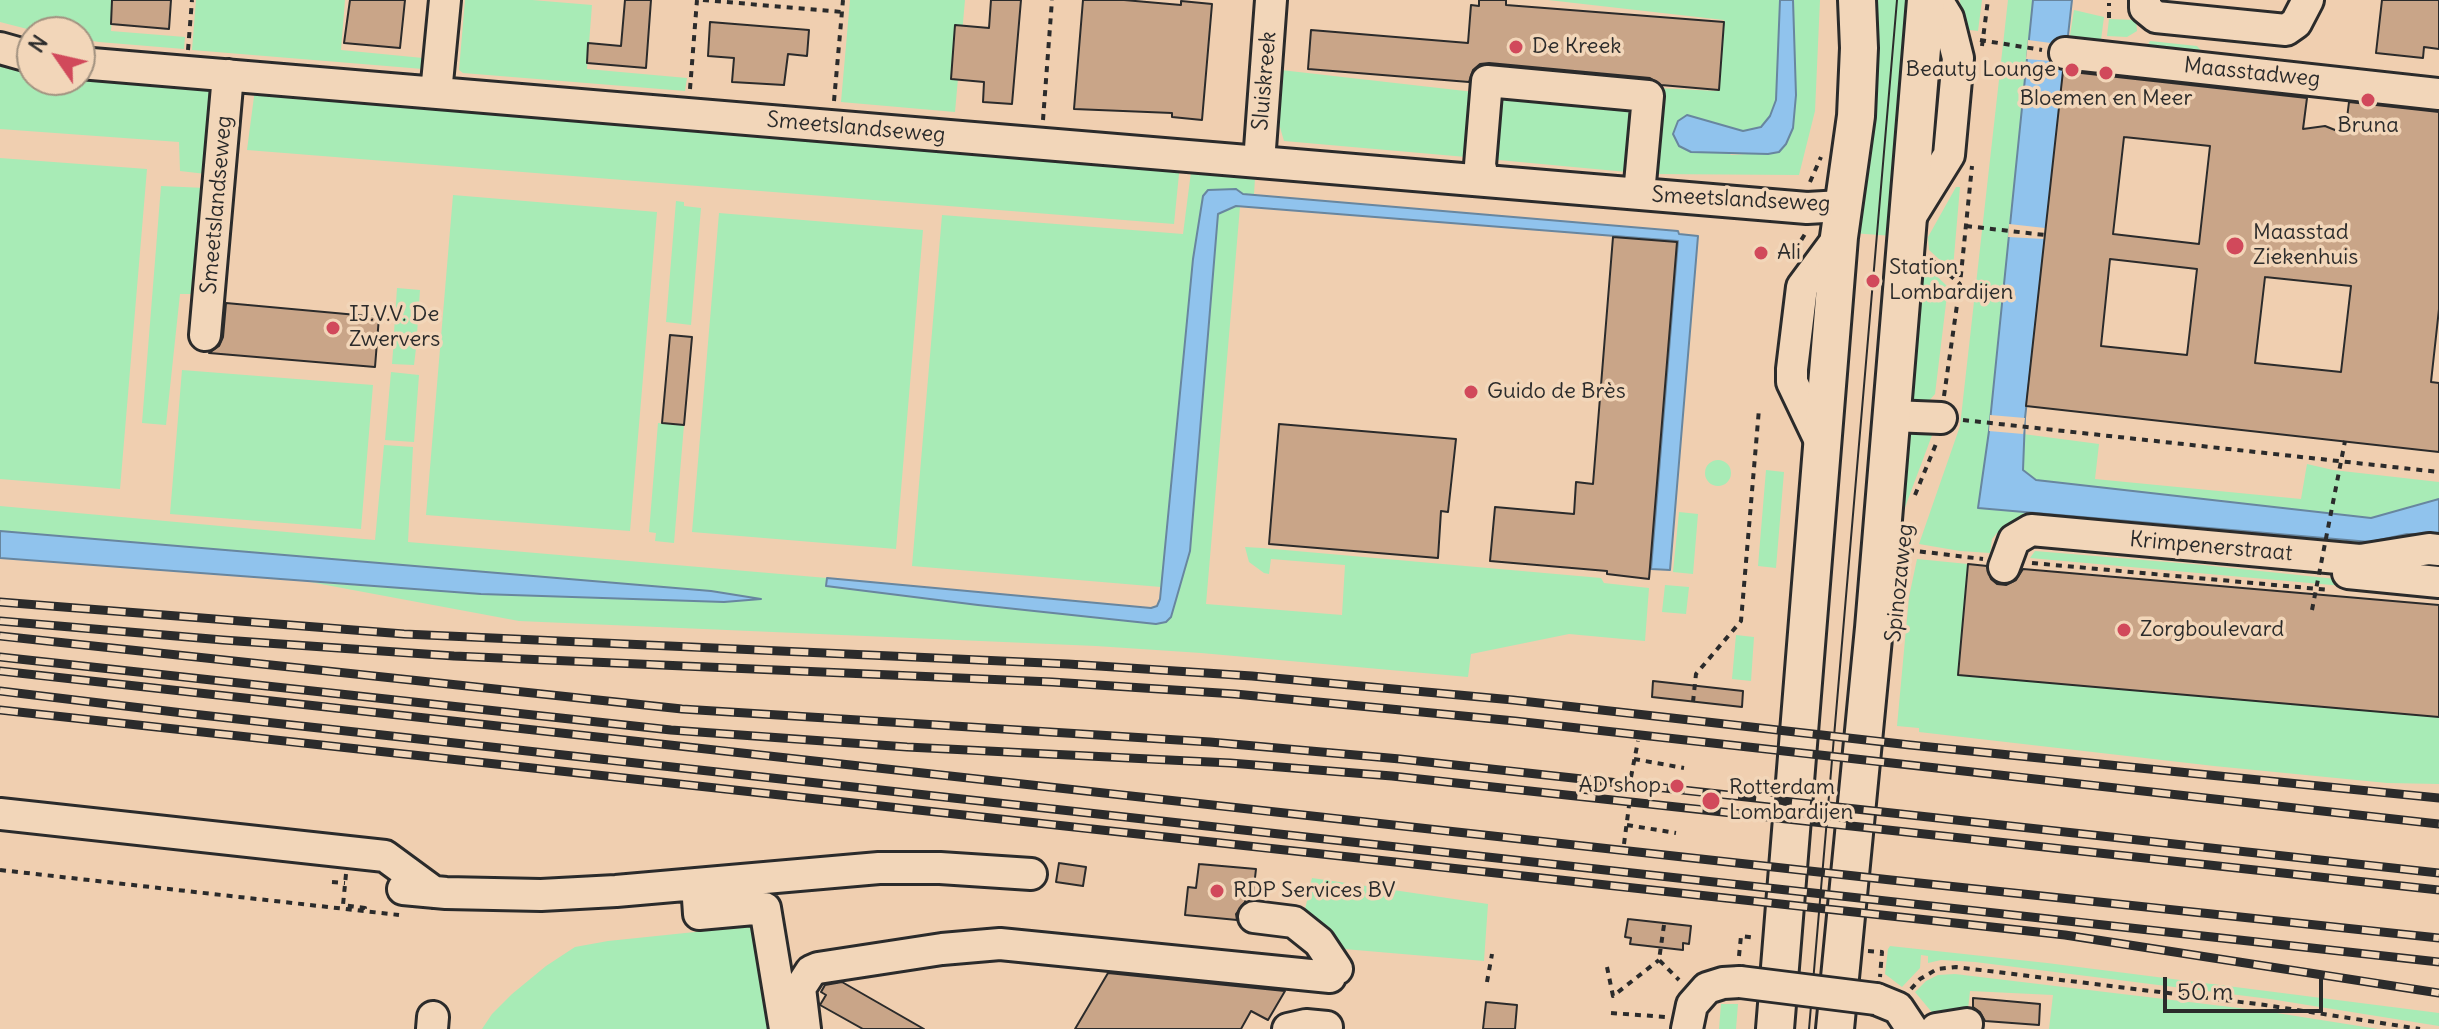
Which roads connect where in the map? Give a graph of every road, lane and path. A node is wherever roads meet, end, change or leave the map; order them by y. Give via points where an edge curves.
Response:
1 (192, 0) edge
2 (445, 0) edge
3 (700, 0) edge
4 (843, 0) edge
5 (1052, 0) edge
6 (1271, 0) edge
7 (1857, 0) edge
8 (1926, 0) edge
9 (1937, 0) edge
10 (1988, 0) edge
11 (2145, 0) edge
12 (2308, 0) edge
13 (2109, 3) dead end
14 (842, 12) junction
15 (2109, 18) dead end
16 (1971, 40) dead end
17 (1983, 41) junction
18 (2027, 49) dead end
19 (2065, 53) dead end
20 (1981, 56) dead end
21 (96, 64) edge
22 (187, 72) junction
23 (228, 75) junction
24 (436, 93) junction
25 (2439, 94) edge
26 (688, 114) junction
27 (831, 127) junction
28 (1041, 142) junction
29 (1973, 161) dead end
30 (1259, 162) junction
31 (1484, 180) junction
32 (1639, 194) junction
33 (1841, 221) junction
34 (1907, 223) junction
35 (1966, 226) junction
36 (2045, 235) dead end
37 (205, 335) dead end
38 (1759, 409) dead end
39 (1892, 416) junction
40 (1941, 418) junction
41 (1990, 422) dead end
42 (2345, 441) dead end
43 (2439, 472) edge
44 (1915, 496) dead end
45 (1902, 549) dead end
46 (2439, 550) edge
47 (2012, 564) junction
48 (2439, 582) edge
49 (2331, 591) dead end
50 (2312, 610) dead end
51 (1693, 702) dead end
52 (1638, 741) dead end
53 (1634, 759) junction
54 (1684, 768) dead end
55 (1631, 777) dead end
56 (1629, 806) dead end
57 (0, 814) edge
58 (1627, 825) junction
59 (1676, 833) dead end
60 (1624, 844) dead end
61 (347, 864) dead end
62 (0, 870) edge
63 (1031, 874) dead end
64 (332, 882) dead end
65 (345, 883) junction
66 (697, 884) junction
67 (434, 892) junction
68 (407, 902) joint
69 (365, 913) junction
70 (1254, 917) dead end
71 (1664, 925) dead end
72 (1758, 938) dead end
73 (1866, 951) dead end
74 (1492, 954) dead end
75 (1659, 960) junction
76 (1607, 967) dead end
77 (1739, 969) junction
78 (1487, 982) dead end
79 (1681, 982) dead end
80 (1892, 1002) edge
81 (1611, 1013) dead end
82 (1646, 1015) dead end
83 (1967, 1024) dead end
84 (1327, 1027) edge
85 (785, 1029) edge
86 (805, 1029) edge
87 (1288, 1029) edge
88 (1687, 1029) edge
89 (1775, 1029) edge
90 (1835, 1029) edge
91 (1936, 1029) edge
92 (2420, 1029) edge

1 - 22 path
2 - 24 street
3 - 14 path
3 - 26 path
4 - 14 path
5 - 28 path
6 - 30 street, Sluiskreek
7 - 33 main road via 1856,116
8 - 34 main road, Spinozaweg
9 - 34 street, Spinozaweg via 1948,18 1958,58 1949,155
10 - 17 path
11 - 12 street, Maasstadweg via 2145,8 2156,17 2286,30
13 - 15 path
14 - 27 path
16 - 17 path
17 - 18 path
17 - 20 path
19 - 25 street, Maasstadweg
21 - 22 street, Smeetslandseweg
22 - 23 street, Smeetslandseweg
23 - 24 street, Smeetslandseweg
23 - 37 street, Smeetslandseweg
24 - 26 street, Smeetslandseweg
26 - 27 street, Smeetslandseweg
27 - 28 street, Smeetslandseweg
28 - 30 street, Smeetslandseweg
29 - 35 path, Spinozaweg
30 - 31 street, Smeetslandseweg
31 - 32 street, Smeetslandseweg
31 - 32 street, Smeetslandseweg via 1480,165 1487,81 1648,96
32 - 33 street, Smeetslandseweg via 1807,208
33 - 89 main road
34 - 39 main road, Spinozaweg
35 - 36 path
35 - 40 path, Spinozaweg
38 - 51 path via 1741,621 1696,674
39 - 40 street
39 - 90 main road, Spinozaweg
40 - 44 path, Spinozaweg
41 - 43 path
42 - 50 path, bridge
45 - 47 path
46 - 47 street, Krimpenerstraat via 2360,560 2031,530 2014,540
47 - 48 street, Krimpenerstraat via 2024,550 2046,544
47 - 49 path
52 - 53 path
53 - 54 path
53 - 55 path
56 - 58 path
57 - 67 street via 385,856
58 - 59 path
58 - 60 path
61 - 65 path
62 - 69 path
63 - 66 street via 879,868
64 - 65 path
65 - 69 path via 343,905 365,908
66 - 67 street via 557,895
66 - 85 street via 699,914 765,908
67 - 68 street
68 - 69 path
70 - 86 street via 1294,922 1319,942 1334,973 1000,944 942,949 811,971 800,988
71 - 75 path
72 - 77 path via 1741,936
73 - 80 path via 1882,952
74 - 78 path
75 - 76 path via 1613,996
75 - 79 path
77 - 80 street, bridge
77 - 88 street via 1707,988 1692,1005
80 - 92 path via 1937,969 1956,967
81 - 82 path
83 - 91 street
84 - 87 street

